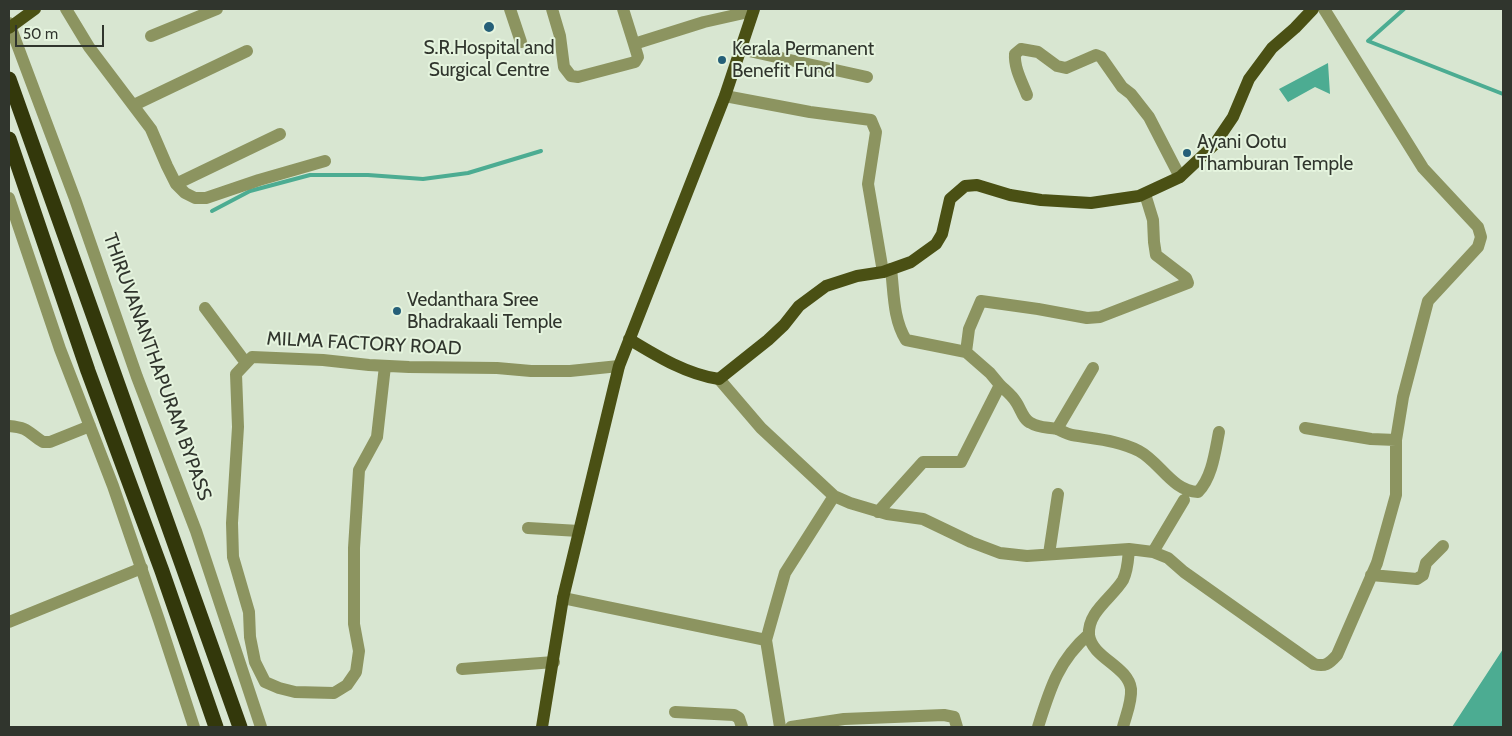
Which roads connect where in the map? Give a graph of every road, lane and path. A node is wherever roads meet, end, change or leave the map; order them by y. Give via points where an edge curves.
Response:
1 (36, 9) edge
2 (66, 9) edge
3 (217, 9) edge
4 (510, 9) edge
5 (552, 9) edge
6 (623, 9) edge
7 (1314, 9) edge
8 (1324, 9) edge
9 (754, 10) edge
10 (9, 26) edge
11 (151, 36) dead end
12 (521, 42) dead end
13 (634, 44) junction
14 (740, 49) junction
15 (247, 51) dead end
16 (867, 77) dead end
17 (9, 79) edge
18 (1027, 95) dead end
19 (724, 96) junction
20 (134, 105) junction
21 (280, 134) dead end
22 (9, 139) edge
23 (325, 161) dead end
24 (1180, 178) junction
25 (176, 184) junction
26 (1145, 194) junction
27 (9, 198) edge
28 (887, 271) junction
29 (205, 308) dead end
30 (629, 339) junction
31 (966, 352) junction
32 (246, 363) junction
33 (386, 366) junction
34 (619, 366) junction
35 (1092, 368) dead end
36 (719, 379) junction
37 (1000, 385) junction
38 (9, 426) edge
39 (90, 426) junction
40 (1305, 428) dead end
41 (1057, 429) junction
42 (1219, 432) dead end
43 (1396, 440) junction
44 (1058, 494) dead end
45 (834, 496) junction
46 (1184, 500) dead end
47 (878, 512) junction
48 (528, 528) dead end
49 (579, 531) junction
50 (1443, 546) dead end
51 (1129, 550) junction
52 (1153, 552) junction
53 (1049, 554) junction
54 (142, 568) junction
55 (1371, 575) junction
56 (563, 598) junction
57 (9, 622) edge
58 (1089, 634) junction
59 (766, 640) junction
60 (554, 662) junction
61 (462, 669) dead end
62 (675, 712) dead end
63 (896, 723) edge
64 (194, 727) edge
65 (216, 727) edge
66 (240, 727) edge
67 (261, 727) edge
68 (542, 727) edge
69 (742, 727) edge
70 (780, 727) edge
71 (792, 727) edge
72 (957, 727) edge
73 (1038, 727) edge
74 (1124, 727) edge

1 - 10 main road
2 - 20 street via 89,47
3 - 11 street
4 - 12 street
5 - 13 street via 564,67 571,76 635,62 638,57
6 - 13 street
7 - 24 main road via 1272,48 1249,80 1233,117 1214,145
8 - 43 street via 1419,162 1478,227 1481,237 1478,247 1428,301
9 - 13 street
9 - 14 main road
10 - 67 street, THIRUVANANTHAPURAM BYPASS via 196,531
14 - 16 street
14 - 19 main road
15 - 20 street
17 - 66 highway
18 - 24 street via 1014,60 1021,49 1038,52 1057,66 1066,68 1096,55 1101,57 1122,87 1149,116
19 - 28 street via 871,120 876,132 868,184
19 - 30 main road
20 - 25 street via 151,129
21 - 25 street
22 - 65 highway via 88,371
23 - 25 street via 206,198 195,198
24 - 26 main road
26 - 28 main road via 1091,202 1041,200 977,185 965,186 950,199 942,234 936,244 911,262
26 - 31 street via 1153,220 1156,255 1186,278 1188,284 1100,317 1087,318 981,301 970,329
27 - 39 street
28 - 31 street via 896,318 906,340
28 - 36 main road via 856,276 826,286 799,306 768,340
29 - 32 street
30 - 34 main road
30 - 36 main road via 702,376
31 - 37 street
32 - 33 street, MILMA FACTORY ROAD via 252,357
32 - 33 street, MILMA FACTORY ROAD via 236,374 238,427 232,557 249,612 255,662 266,682 279,688 295,692 334,693 347,685 356,672 359,651 354,624 354,548 359,470 377,437
33 - 34 street, MILMA FACTORY ROAD via 570,371
34 - 49 main road
35 - 41 street
36 - 45 street via 761,428
37 - 41 street via 1015,401 1028,423
37 - 47 street via 961,462 923,462
38 - 39 street via 30,430 43,442
39 - 54 street
40 - 43 street
41 - 42 street via 1139,451 1190,492 1198,492 1203,487
43 - 55 street via 1396,496
44 - 53 street
45 - 47 street
45 - 59 street via 785,573
46 - 52 street
47 - 53 street via 923,520 1000,553
48 - 49 street
49 - 56 main road
50 - 55 street via 1426,562 1423,575 1418,579
51 - 52 street
51 - 53 street
51 - 58 street via 1122,580 1092,620
52 - 55 street via 1168,558 1281,642 1314,664 1323,666 1337,655
54 - 57 street
54 - 64 street
56 - 59 street
56 - 60 main road
58 - 73 street via 1075,646 1056,674
58 - 74 street via 1099,652 1129,683 1130,700
59 - 70 street
60 - 61 street
60 - 68 main road
62 - 69 street via 734,715
63 - 71 street via 844,719
63 - 72 street via 944,715 954,717

